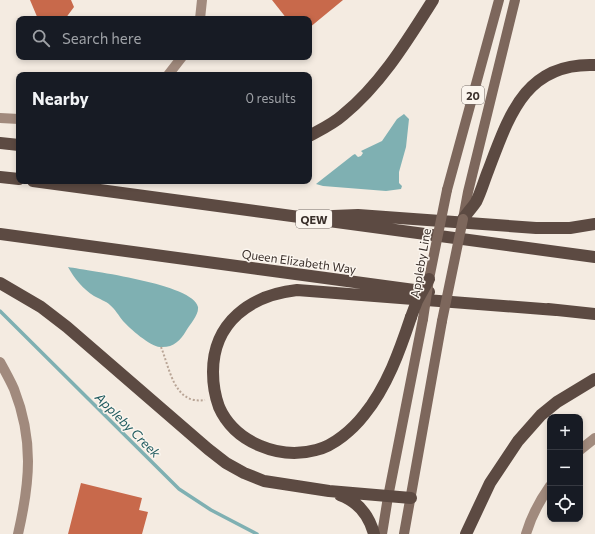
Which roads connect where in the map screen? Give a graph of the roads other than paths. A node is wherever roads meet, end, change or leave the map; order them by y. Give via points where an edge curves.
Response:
1 (202, 0) edge
2 (433, 0) edge
3 (498, 0) edge
4 (515, 0) edge
5 (200, 16) edge
6 (180, 60) edge
7 (595, 65) edge
8 (170, 72) edge
9 (0, 118) edge
10 (16, 119) edge
11 (312, 134) edge
12 (0, 142) edge
13 (16, 145) edge
14 (0, 176) edge
15 (16, 179) edge
16 (55, 184) edge
17 (473, 193) junction
18 (305, 218) junction
19 (462, 219) joint
20 (595, 224) edge
21 (0, 234) edge
22 (595, 257) edge
23 (429, 279) joint
24 (0, 283) edge
25 (556, 310) junction
26 (595, 314) edge
27 (417, 318) junction
28 (0, 362) edge
29 (595, 380) edge
30 (595, 438) edge
31 (583, 448) edge
32 (547, 490) edge
33 (329, 492) junction
34 (388, 497) junction
35 (411, 498) junction
36 (18, 534) edge
37 (374, 534) edge
38 (382, 534) edge
39 (404, 534) edge
40 (466, 534) edge
41 (526, 534) edge

1 - 5 street
2 - 11 highway via 378,80 361,99 341,116
3 - 23 main road, Appleby Line / 20, bridge via 447,190
4 - 17 main road, 20
6 - 8 street
7 - 17 highway via 555,70 526,92 513,111
9 - 10 street
12 - 13 highway
14 - 15 highway
16 - 18 highway, QEW
17 - 19 highway via 475,202
18 - 20 highway via 358,215 536,228 570,228
18 - 22 highway, QEW
19 - 35 main road, bridge
21 - 25 highway, Queen Elizabeth Way
23 - 27 highway, bridge via 418,301
24 - 33 highway via 41,307 67,327 226,463 264,481
25 - 26 highway, Queen Elizabeth Way
25 - 27 highway via 297,290 282,291 255,302 233,318 225,328 215,352 213,380 219,407 236,431 262,447 297,453 317,450 349,430 364,415
27 - 34 main road
28 - 36 street via 14,388 26,432 28,478
29 - 40 highway via 557,402 541,415 518,441 490,483
30 - 31 street
32 - 41 street via 529,522
33 - 34 highway
33 - 37 highway via 350,499 363,510 369,518
34 - 35 highway
34 - 38 main road
35 - 39 main road

